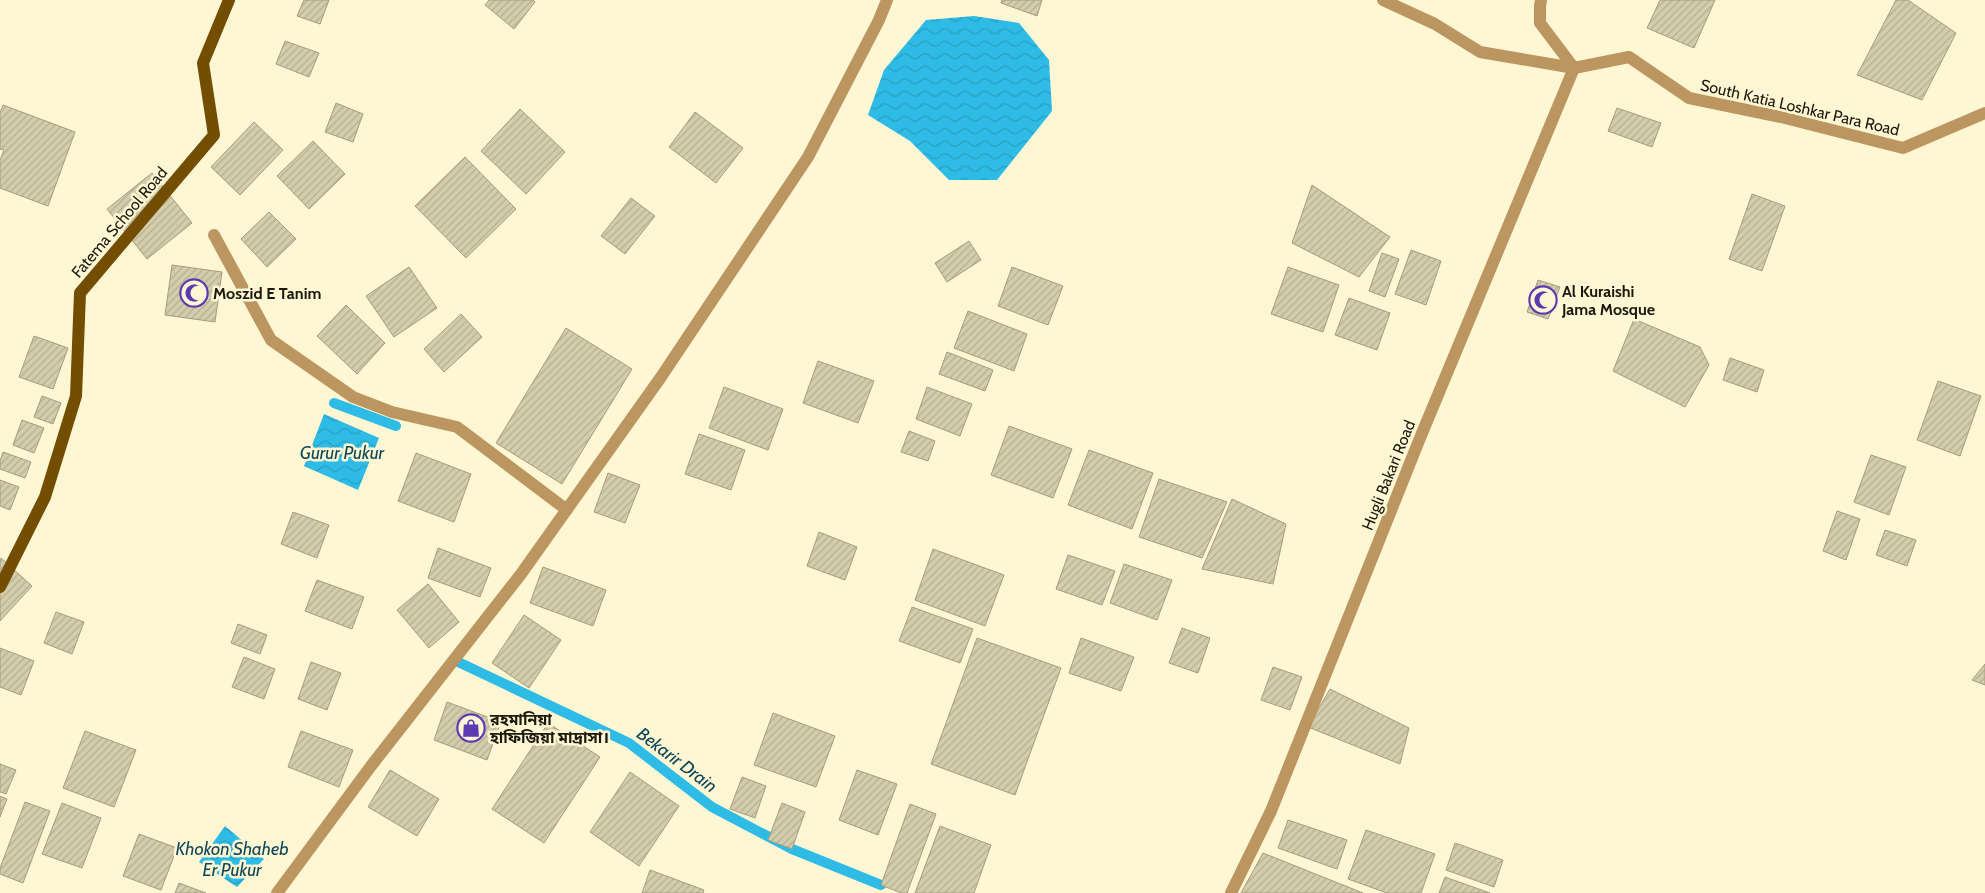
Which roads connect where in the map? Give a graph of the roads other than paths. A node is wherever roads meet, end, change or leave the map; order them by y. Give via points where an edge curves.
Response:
1 (229, 0) edge
2 (887, 0) edge
3 (1383, 0) edge
4 (1541, 0) edge
5 (1574, 68) junction
6 (1985, 113) edge
7 (214, 235) dead end
8 (567, 510) junction
9 (0, 587) edge
10 (277, 893) edge
11 (1231, 893) edge

1 - 9 main road, Fatema School Road via 203,63 214,135 80,293 76,396 45,497
2 - 8 street via 808,157 661,377
3 - 5 street via 1435,24 1480,52
4 - 5 street via 1540,23
5 - 6 street, South Katia Loshkar Para Road via 1629,57 1689,98 1903,148
5 - 11 street, Hugli Bakari Road via 1420,438 1271,811
7 - 8 street via 271,340 353,397 392,412 457,427
8 - 10 street

